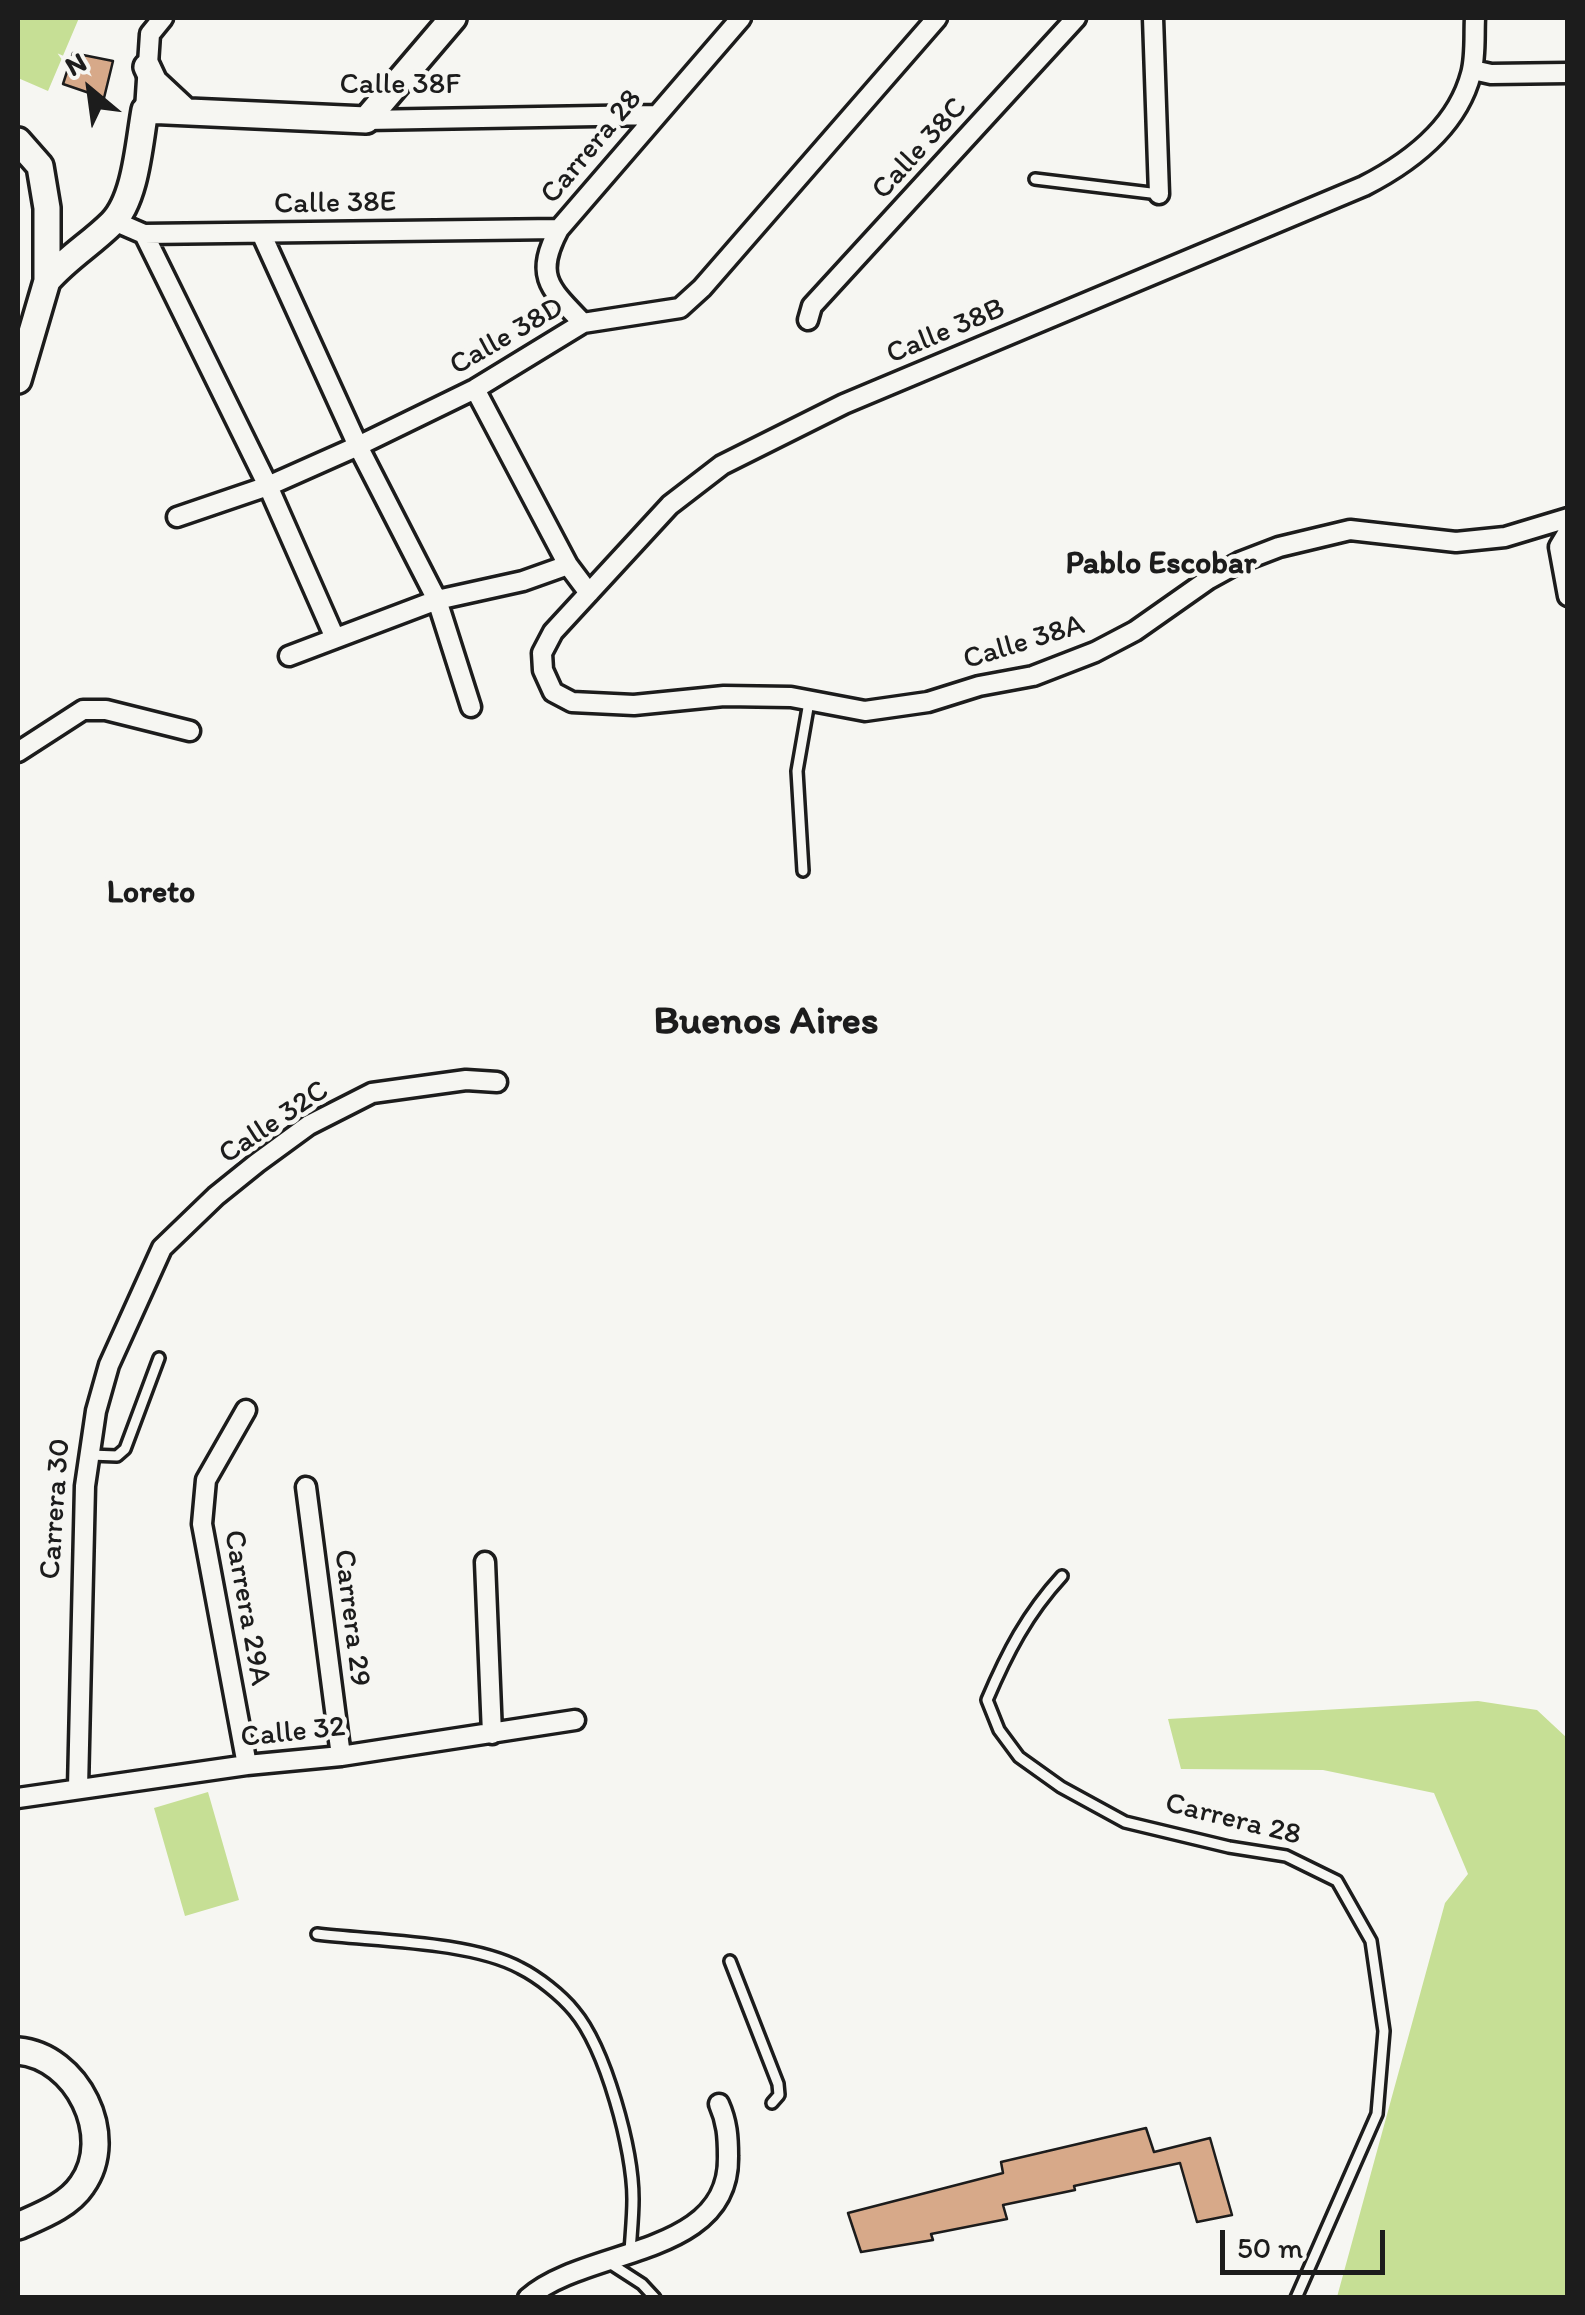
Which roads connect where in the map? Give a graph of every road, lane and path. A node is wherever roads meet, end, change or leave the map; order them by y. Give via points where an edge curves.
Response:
1 (163, 18) edge
2 (453, 18) edge
3 (741, 18) edge
4 (937, 18) edge
5 (1076, 18) edge
6 (1153, 18) edge
7 (1474, 18) edge
8 (147, 68) junction
9 (1472, 70) junction
10 (1568, 73) edge
11 (146, 110) junction
12 (184, 110) junction
13 (655, 115) junction
14 (366, 120) junction
15 (18, 141) edge
16 (1035, 180) dead end
17 (1159, 194) joint
18 (48, 208) junction
19 (106, 228) junction
20 (559, 229) junction
21 (261, 233) junction
22 (144, 234) junction
23 (47, 281) junction
24 (808, 320) dead end
25 (583, 323) junction
26 (18, 380) edge
27 (475, 389) junction
28 (358, 446) junction
29 (268, 486) junction
30 (177, 517) dead end
31 (1568, 518) edge
32 (1568, 532) edge
33 (568, 565) junction
34 (589, 594) junction
35 (1568, 596) edge
36 (437, 600) junction
37 (336, 638) junction
38 (289, 656) dead end
39 (543, 670) joint
40 (809, 702) junction
41 (471, 708) dead end
42 (190, 731) dead end
43 (18, 752) edge
44 (803, 871) dead end
45 (497, 1082) dead end
46 (162, 1248) joint
47 (160, 1358) dead end
48 (246, 1410) dead end
49 (90, 1454) junction
50 (306, 1487) dead end
51 (485, 1562) dead end
52 (1062, 1576) dead end
53 (575, 1720) dead end
54 (492, 1734) junction
55 (341, 1756) junction
56 (247, 1765) junction
57 (78, 1788) junction
58 (18, 1798) edge
59 (317, 1934) dead end
60 (730, 1961) dead end
61 (18, 2051) edge
62 (719, 2104) dead end
63 (772, 2104) dead end
64 (18, 2226) edge
65 (630, 2252) junction
66 (606, 2260) junction
67 (528, 2298) edge
68 (655, 2298) edge
69 (1296, 2298) edge

1 - 8 street via 150,34
2 - 14 street
3 - 13 street, Carrera 28
4 - 25 street, Calle 38D via 680,308
5 - 24 street, Calle 38C via 812,306
6 - 17 street
7 - 9 street
8 - 11 street
8 - 12 street
9 - 10 street
9 - 34 street, Calle 38B via 1460,104 1407,162 1364,186 844,404 722,465 670,506
11 - 12 street, Calle 38F
11 - 19 street via 133,180
12 - 14 street, Calle 38F
13 - 14 street, Calle 38F
13 - 20 street, Carrera 28
15 - 18 street via 40,166
16 - 17 lane
18 - 19 street via 62,229
18 - 23 street
19 - 22 street, Calle 38E
19 - 23 street
20 - 21 street, Calle 38E
20 - 25 street, Carrera 28 via 546,254 546,276
21 - 22 street, Calle 38E
21 - 28 street
22 - 29 street
23 - 26 street
25 - 27 street, Calle 38D
27 - 28 street, Calle 38D
27 - 33 street
28 - 29 street, Calle 38D
28 - 36 street
29 - 30 street, Calle 38D
29 - 37 street
31 - 40 street, Calle 38A via 1505,537 1456,542 1350,530 1240,562 1135,631 1033,676 865,711
32 - 35 street via 1559,547
33 - 34 street
33 - 36 street
34 - 39 street, Calle 38B via 553,632 542,653
36 - 37 street
36 - 41 street
37 - 38 street
39 - 40 street, Calle 38A via 553,692 572,702 634,705 724,696
40 - 44 lane via 797,771
42 - 43 street via 83,710
45 - 46 street, Calle 32C via 372,1093 256,1162
46 - 49 street, Carrera 30 via 109,1364
47 - 49 lane via 126,1450
48 - 56 street, Carrera 29A via 206,1480 202,1524
49 - 57 street, Carrera 30
50 - 55 street, Carrera 29
51 - 54 street
52 - 69 lane, Carrera 28 via 1012,1642 987,1700 1019,1757 1125,1822 1286,1856 1338,1881 1372,1942 1384,2031 1377,2114
53 - 54 street, Calle 32
54 - 55 street, Calle 32
55 - 56 street, Calle 32
56 - 57 street, Calle 32
57 - 58 street, Calle 32
59 - 65 lane via 496,1959 520,1968 574,2010 593,2042 628,2146
60 - 63 lane via 778,2084
61 - 64 street via 52,2061 71,2076 94,2118 92,2168 82,2186
62 - 65 street via 727,2122 725,2186 691,2227
65 - 66 street
66 - 67 street via 542,2284
66 - 68 lane

